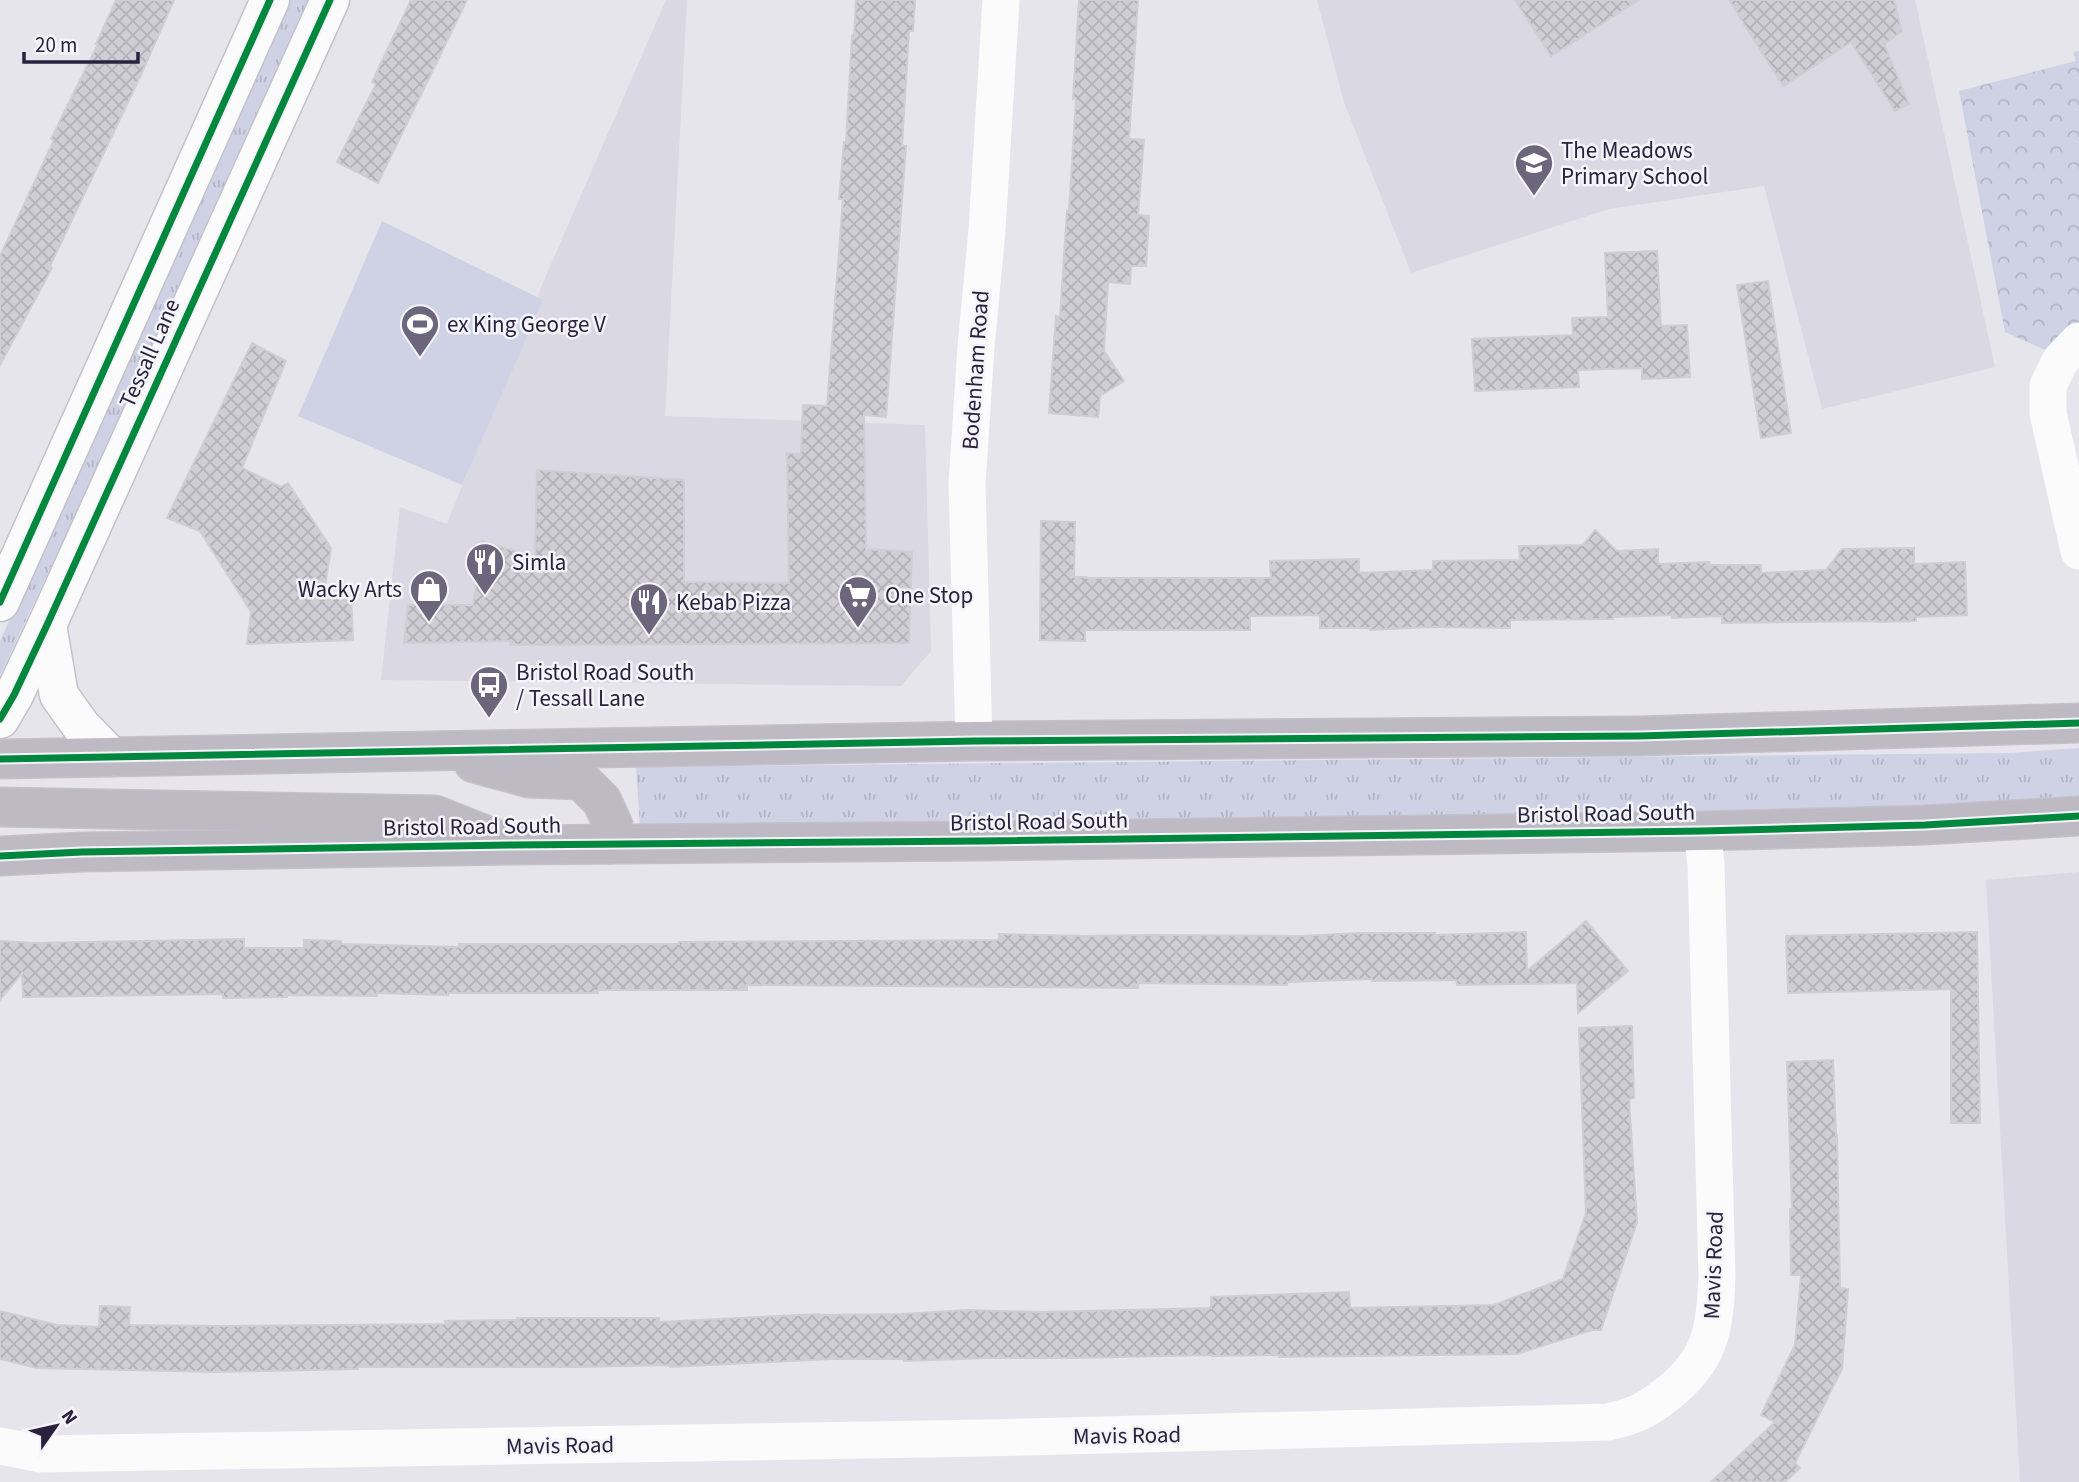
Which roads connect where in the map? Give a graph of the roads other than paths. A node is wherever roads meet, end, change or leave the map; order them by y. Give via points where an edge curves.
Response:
1 (270, 0) edge
2 (330, 0) edge
3 (1001, 0) edge
4 (2079, 341) edge
5 (2079, 551) edge
6 (0, 603) edge
7 (47, 625) junction
8 (0, 719) edge
9 (2079, 723) edge
10 (974, 741) junction
11 (432, 751) junction
12 (111, 757) junction
13 (0, 759) edge
14 (0, 807) edge
15 (2079, 816) edge
16 (1702, 831) junction
17 (610, 844) junction
18 (512, 845) junction
19 (0, 856) edge
20 (0, 1446) edge

1 - 6 street, Tessall Lane
2 - 7 street, Tessall Lane
3 - 10 street, Bodenham Road via 967,484
4 - 5 street via 2060,361 2048,386 2048,413
7 - 8 street, Tessall Lane
7 - 12 street via 59,695
9 - 10 highway via 1639,736
10 - 11 highway
11 - 12 highway
11 - 17 highway via 529,778 581,780 601,801 613,825
12 - 13 highway
14 - 18 highway via 435,815
15 - 16 highway, Bristol Road South
16 - 17 highway, Bristol Road South
16 - 20 street, Mavis Road via 1716,1311 1700,1362 1680,1384 1636,1416 1608,1422 985,1438 41,1454
17 - 18 highway, Bristol Road South
18 - 19 highway, Bristol Road South

